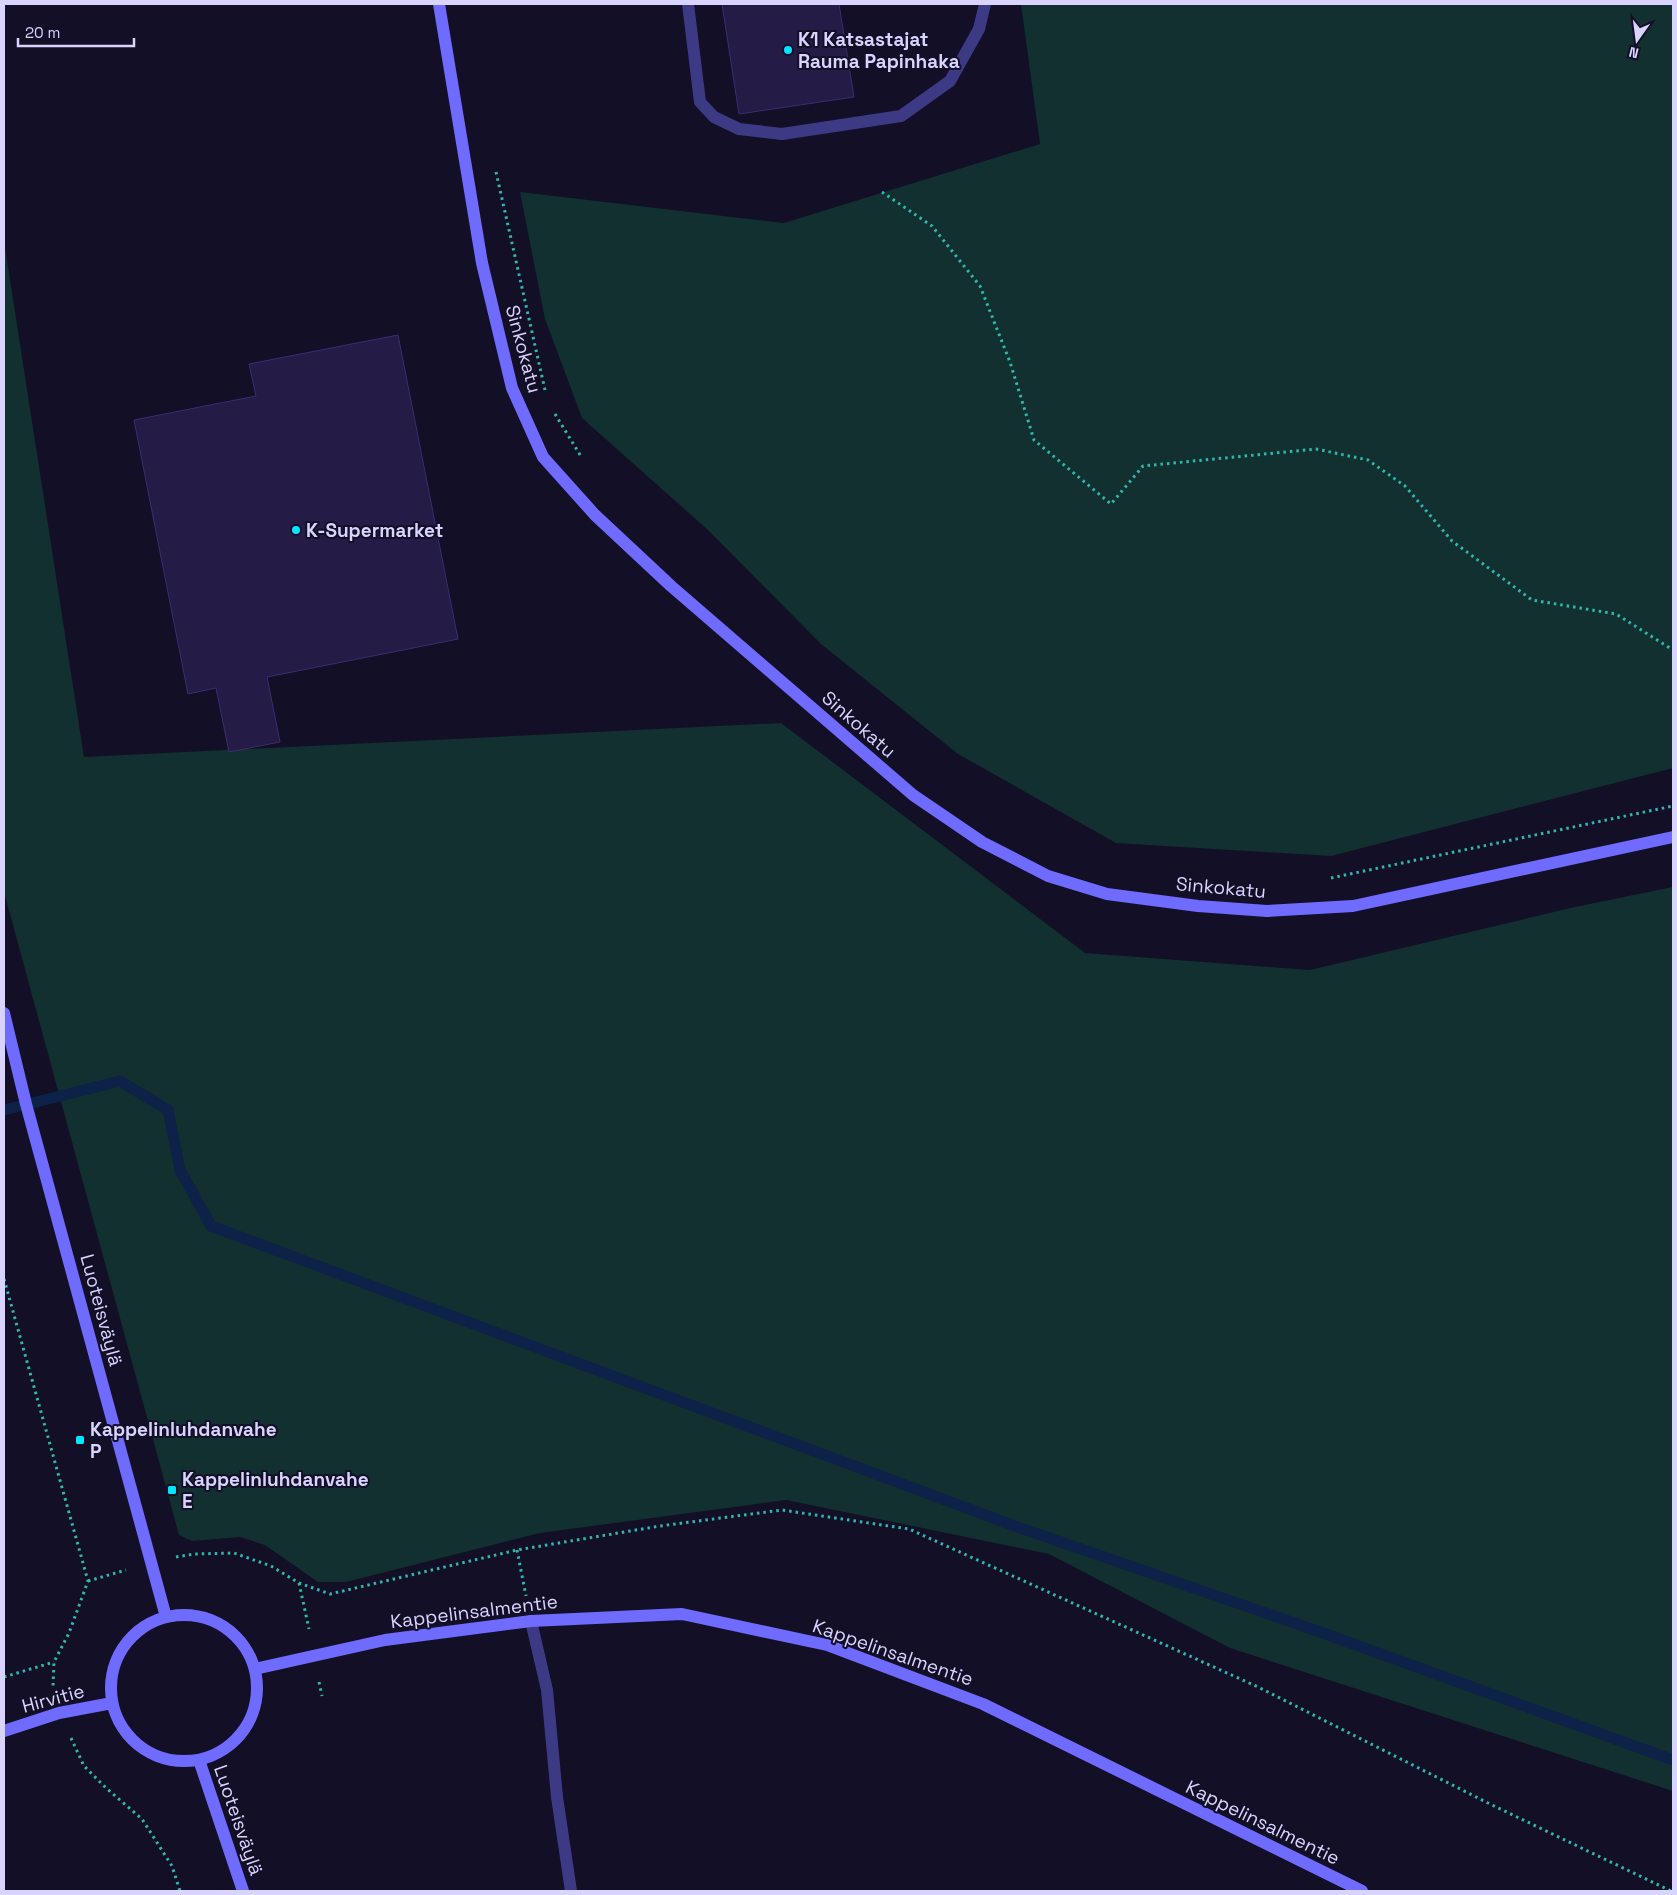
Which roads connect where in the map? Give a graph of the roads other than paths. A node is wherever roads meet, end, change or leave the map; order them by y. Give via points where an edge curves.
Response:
1 (439, 4) edge
2 (688, 4) edge
3 (985, 4) edge
4 (1673, 837) edge
5 (4, 1013) edge
6 (166, 1617) junction
7 (532, 1621) junction
8 (255, 1668) junction
9 (112, 1703) junction
10 (4, 1731) edge
11 (199, 1760) junction
12 (243, 1891) edge
13 (571, 1891) edge
14 (1362, 1891) edge

1 - 4 main road, Sinkokatu via 482,263 512,388 543,457 595,515 671,586 913,795 982,842 1048,876 1107,894 1267,911 1353,906
2 - 3 lane via 700,102 714,117 739,129 782,134 901,116 950,81 979,29
5 - 6 main road, Luoteisväylä
6 - 8 main road via 200,1616 224,1626 237,1637
6 - 9 main road via 143,1627 122,1649 112,1672
7 - 8 main road, Kappelinsalmentie via 385,1640
7 - 13 lane via 547,1690 557,1797
7 - 14 main road, Kappelinsalmentie via 682,1614 826,1645 983,1704
8 - 11 main road via 259,1682 256,1705 246,1729 223,1751
9 - 10 main road, Hirvitie via 59,1713
9 - 11 main road via 121,1726 148,1752 173,1761
11 - 12 main road, Luoteisväylä

